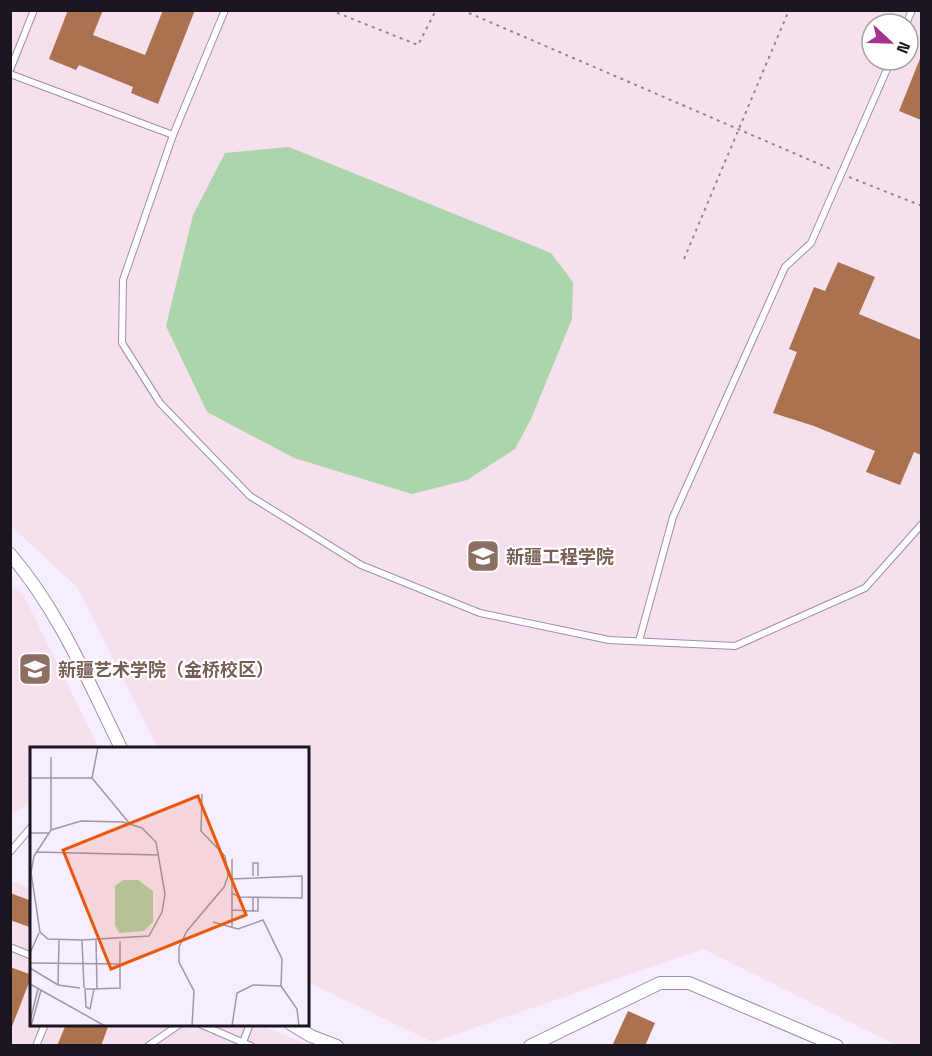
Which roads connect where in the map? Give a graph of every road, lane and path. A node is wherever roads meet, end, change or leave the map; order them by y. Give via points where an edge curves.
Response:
1 (34, 10) edge
2 (225, 10) edge
3 (330, 10) edge
4 (436, 10) edge
5 (462, 10) edge
6 (789, 10) edge
7 (10, 72) edge
8 (886, 72) edge
9 (173, 135) junction
10 (842, 174) junction
11 (921, 206) edge
12 (684, 259) dead end
13 (921, 524) edge
14 (10, 554) edge
15 (639, 641) junction
16 (121, 747) edge
17 (30, 828) edge
18 (10, 852) edge
19 (10, 947) edge
20 (30, 955) edge
21 (44, 1026) edge
22 (177, 1026) edge
23 (205, 1026) edge
24 (249, 1026) edge
25 (294, 1026) edge
26 (243, 1042) junction
27 (36, 1046) edge
28 (148, 1046) edge
29 (251, 1046) edge
30 (337, 1046) edge
31 (530, 1046) edge
32 (837, 1046) edge

1 - 7 lane
2 - 9 lane
3 - 4 path via 418,45
5 - 10 path
6 - 12 path
7 - 9 lane
8 - 10 lane
9 - 15 lane via 123,280 122,343 160,404 250,496 361,565 480,613 609,640
10 - 11 path
10 - 15 lane via 811,243 785,267 673,517
13 - 15 lane via 865,588 735,646
14 - 16 street via 33,580 55,615
17 - 18 lane
19 - 20 lane
21 - 27 lane
22 - 28 lane
23 - 26 lane
24 - 26 lane
25 - 30 street
26 - 29 lane
31 - 32 street via 660,983 689,983

